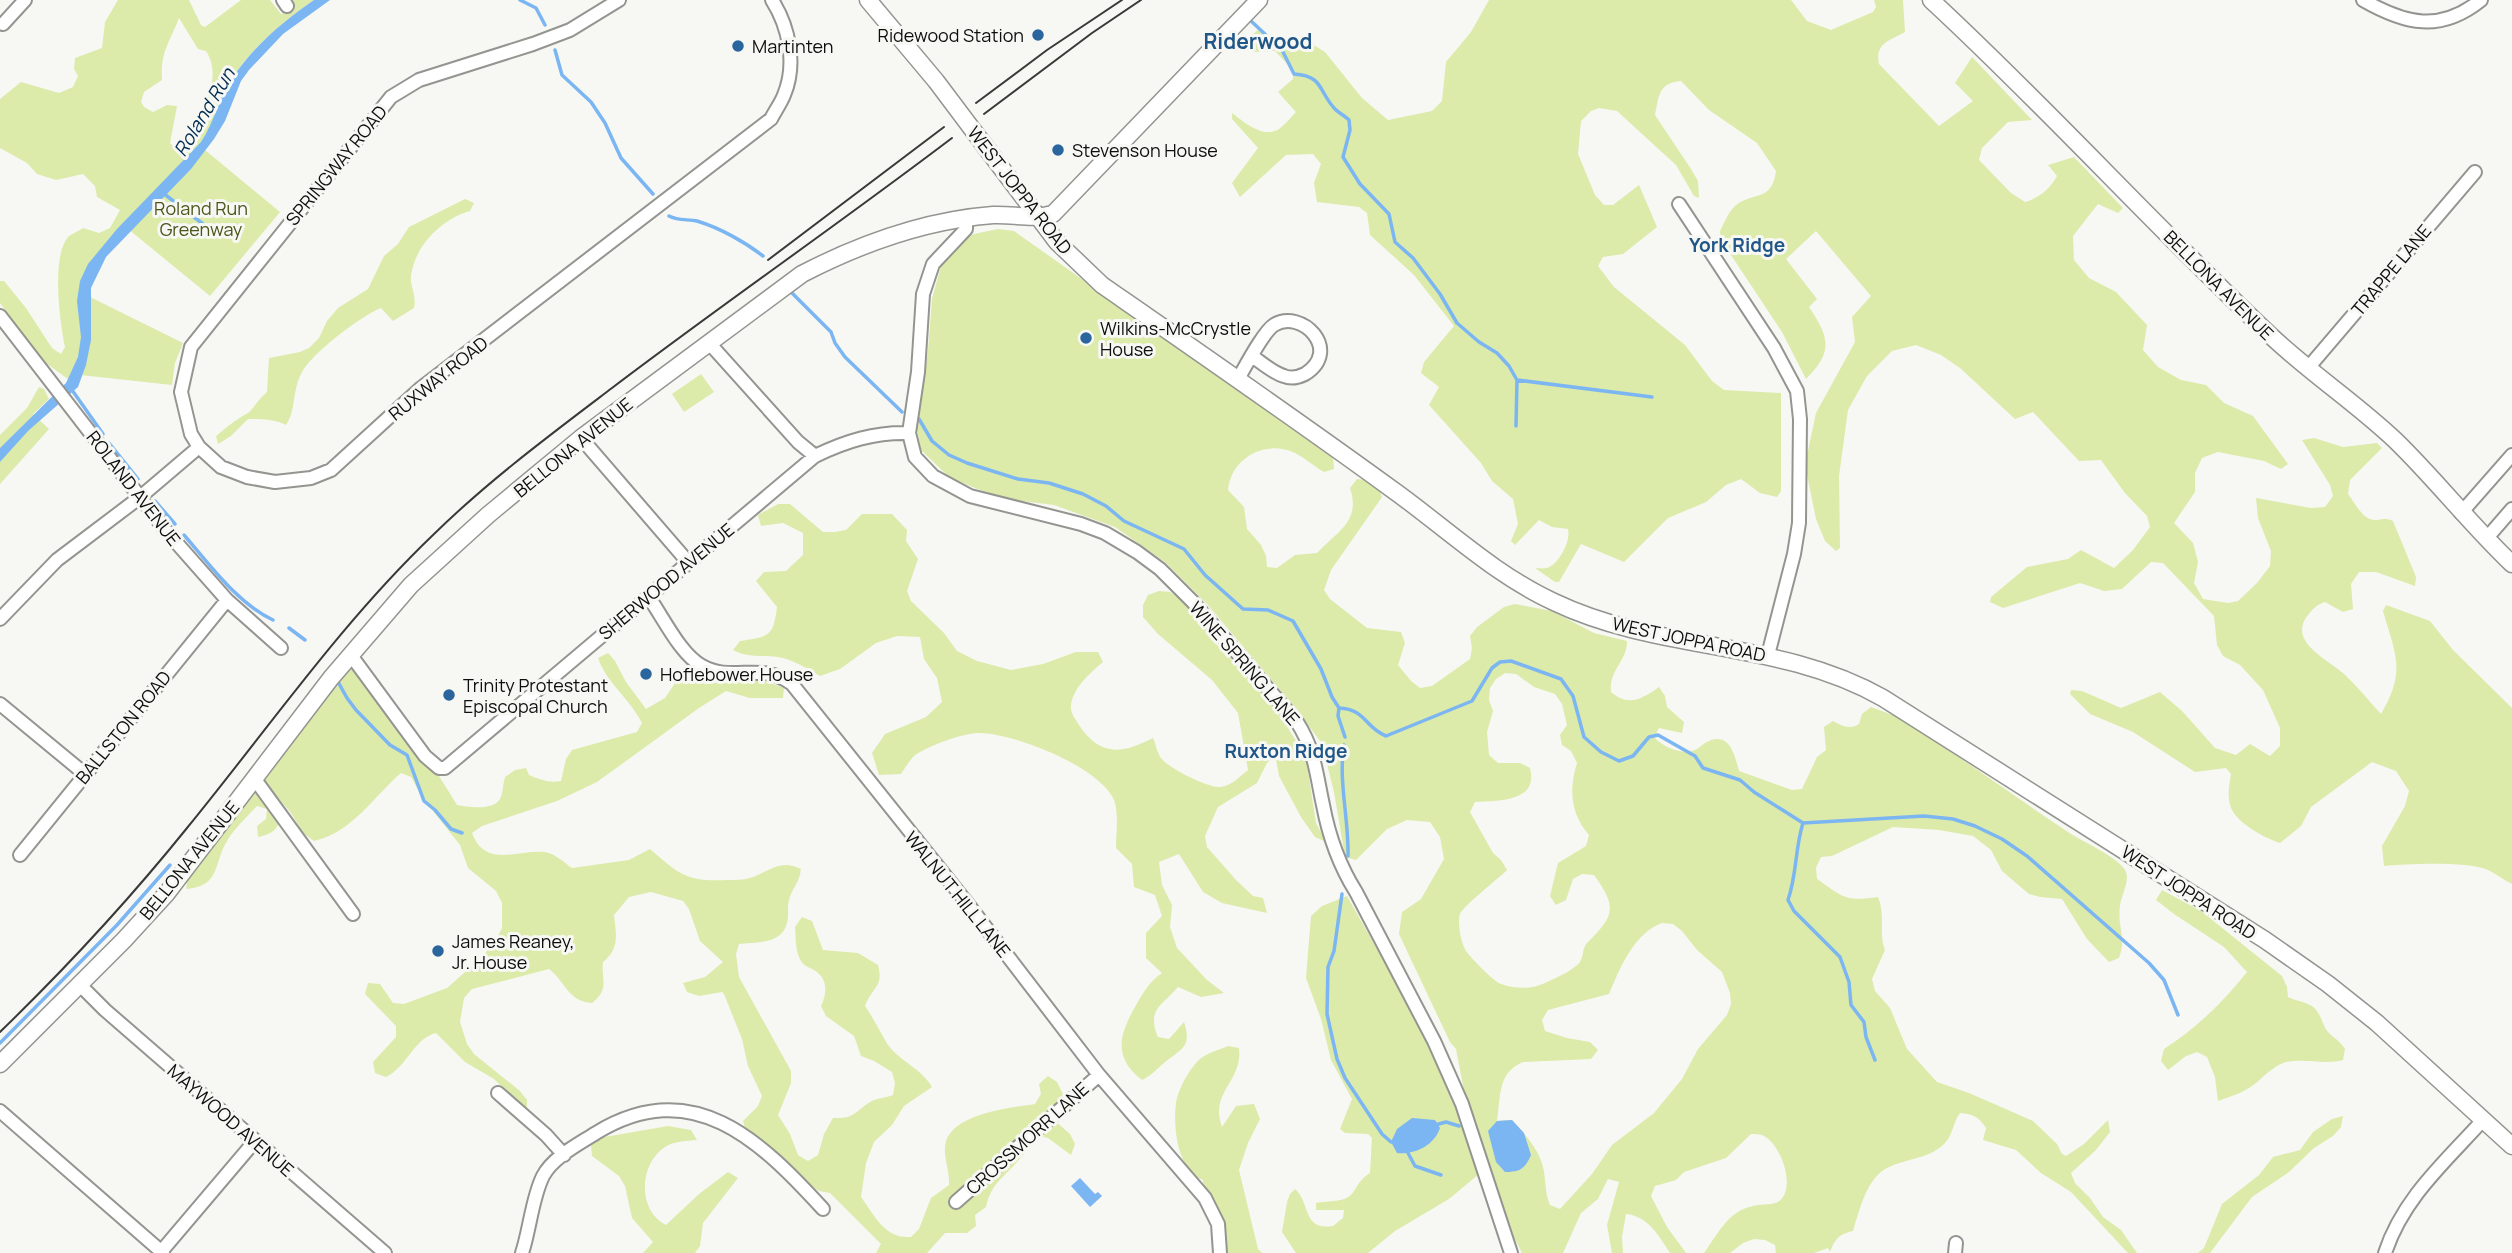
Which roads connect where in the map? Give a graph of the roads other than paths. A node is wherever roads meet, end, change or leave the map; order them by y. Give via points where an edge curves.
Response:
1 (25, 0) edge
2 (619, 0) edge
3 (772, 0) edge
4 (868, 0) edge
5 (1259, 0) edge
6 (1931, 0) edge
7 (2363, 0) edge
8 (2481, 0) edge
9 (3, 24) dead end
10 (2474, 172) dead end
11 (1679, 204) dead end
12 (1039, 218) junction
13 (966, 220) junction
14 (0, 316) edge
15 (710, 344) junction
16 (1252, 356) junction
17 (2308, 368) junction
18 (1238, 379) junction
19 (909, 433) junction
20 (581, 438) junction
21 (199, 447) junction
22 (2512, 455) edge
23 (815, 456) junction
24 (139, 498) junction
25 (2512, 509) edge
26 (2461, 513) junction
27 (2486, 539) junction
28 (688, 562) junction
29 (2512, 564) edge
30 (648, 596) junction
31 (227, 600) junction
32 (0, 619) edge
33 (281, 648) dead end
34 (350, 654) junction
35 (1768, 655) junction
36 (0, 704) edge
37 (85, 774) junction
38 (254, 778) junction
39 (20, 855) dead end
40 (352, 914) dead end
41 (80, 985) junction
42 (0, 1064) edge
43 (1099, 1075) junction
44 (498, 1093) dead end
45 (0, 1111) edge
46 (2483, 1120) junction
47 (255, 1141) junction
48 (2512, 1146) edge
49 (564, 1155) junction
50 (956, 1202) dead end
51 (823, 1209) dead end
52 (161, 1253) edge
53 (386, 1253) edge
54 (522, 1253) edge
55 (1220, 1253) edge
56 (1511, 1253) edge
57 (2385, 1253) edge

1 - 9 street
2 - 21 street, SPRINGWAY ROAD via 570,30 418,80 391,97 191,347 181,392 191,434
3 - 21 street, RUXWAY ROAD via 782,17 791,57 785,93 771,119 421,388 331,470 311,478 275,482 221,467
4 - 12 street, WEST JOPPA ROAD via 936,81
5 - 12 street via 1053,214
6 - 17 street, BELLONA AVENUE via 2073,136 2229,296
7 - 8 street via 2390,15 2417,22 2452,18
10 - 17 street, TRAPPE LANE
11 - 35 street via 1797,391 1801,419 1799,523
12 - 13 street, BELLONA AVENUE via 995,215
12 - 18 street, WEST JOPPA ROAD via 1102,285
13 - 15 street, BELLONA AVENUE via 878,239 836,256 802,274
13 - 19 street via 966,229 933,264 923,294
14 - 24 street, ROLAND AVENUE
15 - 20 street, BELLONA AVENUE
15 - 23 street
16 - 16 street via 1286,377 1300,377 1313,369 1321,355 1320,341 1306,327 1282,321 1271,326
16 - 18 street
17 - 26 street, BELLONA AVENUE via 2398,443
18 - 35 street, WEST JOPPA ROAD via 1536,594 1637,632
19 - 23 street, SHERWOOD AVENUE via 869,435
19 - 56 street, WINE SPRING LANE via 915,457 950,487 1105,533 1160,569 1297,722 1315,761 1342,869 1434,1041 1462,1104
20 - 28 street
20 - 34 street, BELLONA AVENUE via 436,561
21 - 24 street
22 - 26 street
23 - 28 street, SHERWOOD AVENUE
24 - 31 street, ROLAND AVENUE
24 - 32 street via 57,560
25 - 27 street
26 - 27 street, BELLONA AVENUE
27 - 29 street, BELLONA AVENUE
28 - 30 street, SHERWOOD AVENUE
30 - 34 street, SHERWOOD AVENUE via 442,769 425,756
30 - 43 street, WALNUT HILL LANE via 690,657 703,667 717,672 771,673 792,684
31 - 33 street, ROLAND AVENUE
31 - 37 street, BALLSTON ROAD
34 - 38 street, BELLONA AVENUE
35 - 46 street, WEST JOPPA ROAD via 1835,673 1884,698 2265,940 2357,1006
36 - 37 street
37 - 39 street, BALLSTON ROAD
38 - 40 street
38 - 41 street, BELLONA AVENUE via 167,893
41 - 42 street, BELLONA AVENUE
41 - 47 street, MAYWOOD AVENUE
43 - 50 street, CROSSMORR LANE
43 - 55 street, WALNUT HILL LANE via 1205,1198 1218,1224
44 - 49 street
45 - 52 street
46 - 48 street, WEST JOPPA ROAD
46 - 57 street via 2415,1194 2396,1222
47 - 52 street
47 - 53 street, MAYWOOD AVENUE
49 - 51 street via 605,1128 638,1114 698,1113 719,1119 742,1134 785,1169
49 - 54 street via 541,1182

